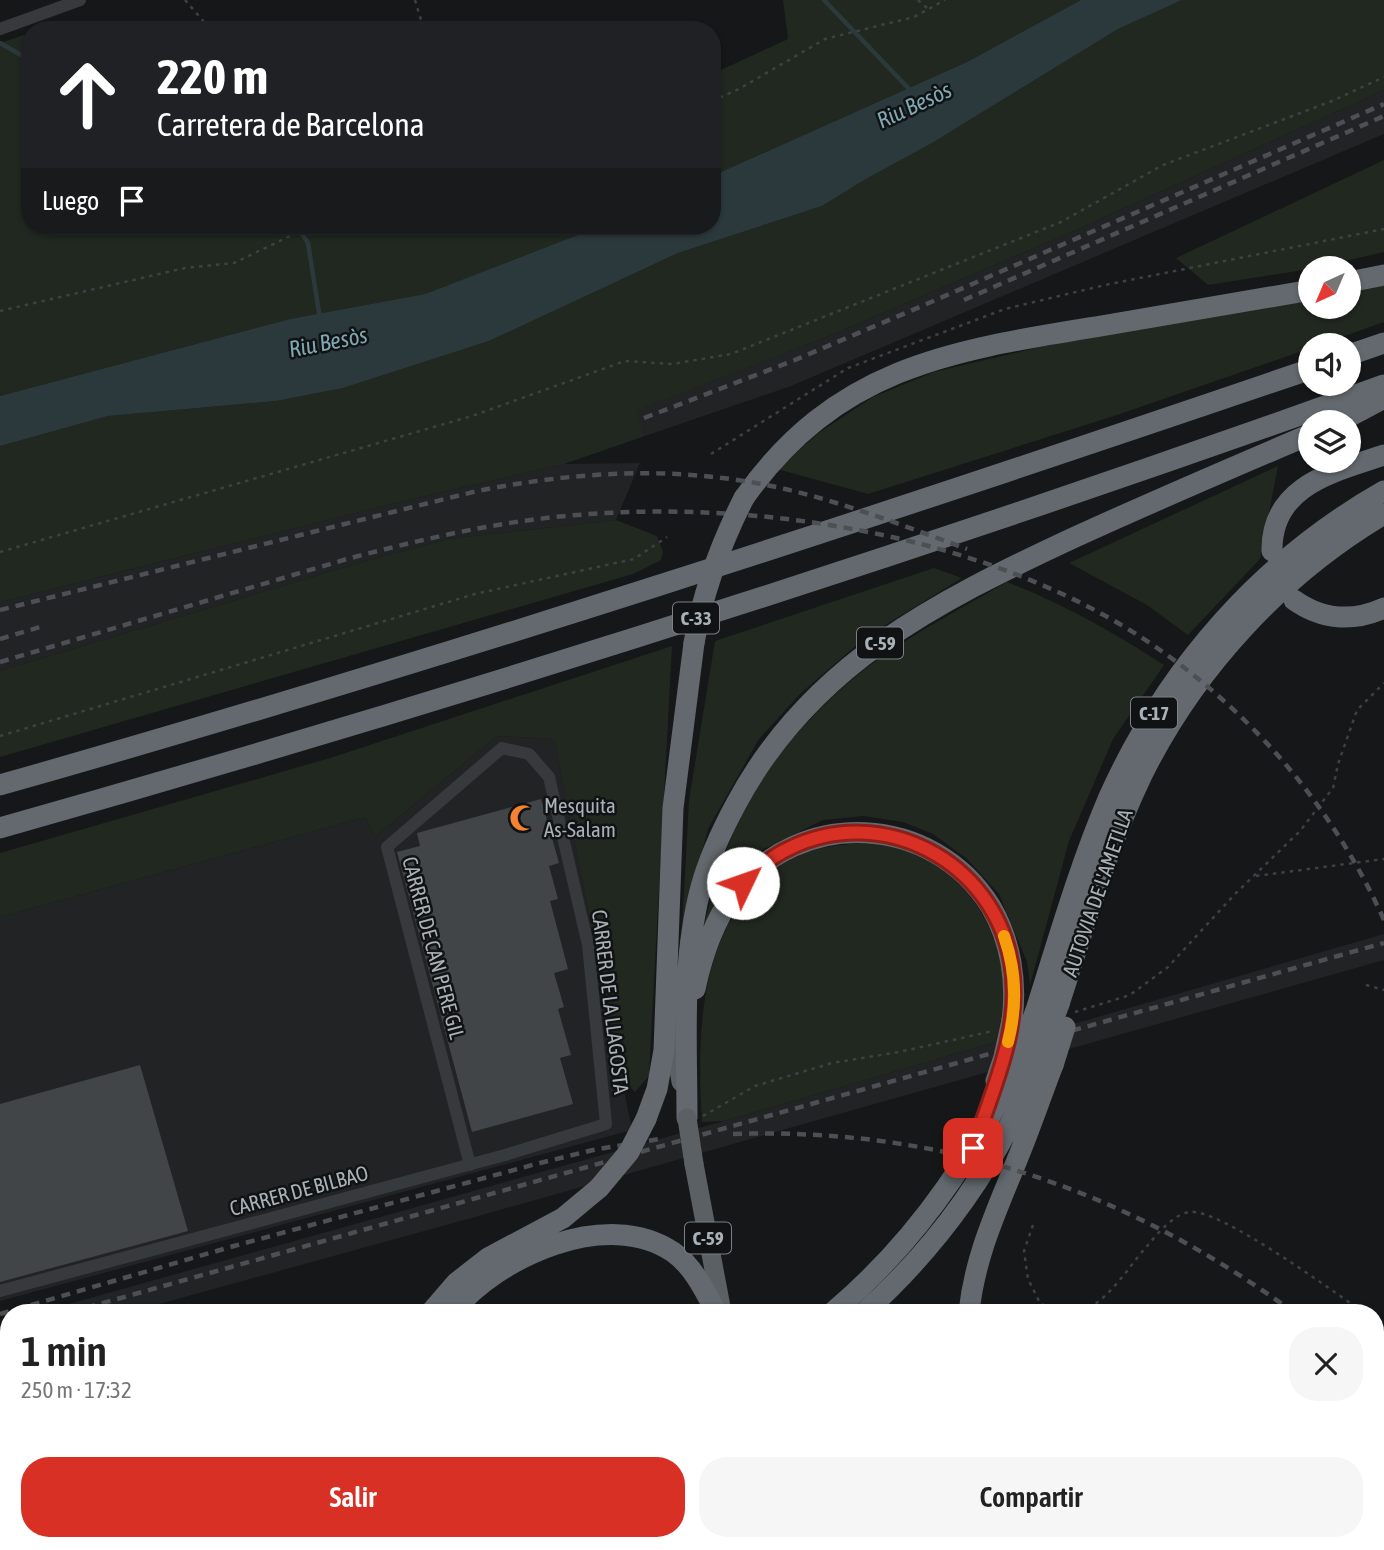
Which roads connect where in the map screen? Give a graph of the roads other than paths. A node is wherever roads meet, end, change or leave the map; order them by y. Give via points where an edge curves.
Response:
1 (39, 0) edge
2 (80, 0) edge
3 (42, 15) junction
4 (21, 21) edge
5 (22, 21) edge
6 (0, 29) edge
7 (1384, 275) edge
8 (1362, 279) edge
9 (1298, 292) edge
10 (1384, 343) edge
11 (1361, 351) edge
12 (1298, 373) edge
13 (1384, 385) edge
14 (1384, 398) edge
15 (1361, 410) edge
16 (1298, 440) edge
17 (1384, 455) edge
18 (1384, 491) edge
19 (1384, 514) edge
20 (1272, 551) dead end
21 (1294, 600) dead end
22 (1384, 608) edge
23 (502, 748) joint
24 (0, 785) edge
25 (0, 828) edge
26 (667, 1000) junction
27 (687, 1057) junction
28 (1044, 1067) junction
29 (1003, 1079) junction
30 (693, 1119) junction
31 (606, 1124) joint
32 (470, 1165) junction
33 (0, 1291) edge
34 (438, 1304) edge
35 (461, 1304) edge
36 (711, 1304) edge
37 (720, 1304) edge
38 (842, 1304) edge
39 (872, 1304) edge
40 (970, 1304) edge

1 - 3 street
2 - 3 street
3 - 5 street
4 - 6 street
7 - 8 highway
9 - 26 highway, C-59, bridge via 943,356 862,389 817,419 774,460 744,498 717,556 694,643 673,808
10 - 11 highway
12 - 24 highway, C-33 via 625,597
13 - 25 highway, C-33 via 606,647
14 - 15 highway
16 - 27 highway, C-59 via 1125,514 979,584 871,648 814,696 755,769 727,819 705,875 687,962
17 - 20 highway via 1301,489 1279,516
18 - 29 highway, C-17, bridge via 1333,523 1267,577 1212,633 1164,696 1108,800 1035,1013
19 - 28 highway, AUTOVIA DE L'AMETLLA / C-17, bridge via 1325,554 1233,640 1192,691 1157,747 1114,841 1088,913 1068,1007
21 - 22 highway via 1315,613 1339,618
23 - 31 street, CARRER DE LA LLAGOSTA via 529,754 549,777 588,945
23 - 32 street, CARRER DE CAN PERE GIL via 387,847
26 - 30 highway, C-59
26 - 34 highway, bridge via 661,1072 646,1119 629,1152 599,1188 563,1218 488,1258
27 - 29 highway, C-59, bridge via 705,953 726,906 743,883 774,856 803,842 866,832 912,841 941,856 966,876 991,907 1006,940 1014,982 1004,1026
27 - 30 highway, C-59
28 - 39 highway, AUTOVIA DE L'AMETLLA / C-17 via 972,1190 921,1256
28 - 40 highway via 1018,1159 988,1229
29 - 38 highway, C-59 via 973,1148 951,1184 912,1235
30 - 37 highway, C-59, bridge via 694,1164
31 - 32 street, CARRER DE BILBAO
32 - 33 street, CARRER DE BILBAO
35 - 36 highway via 487,1279 526,1255 552,1245 606,1236 650,1241 673,1252 691,1270

